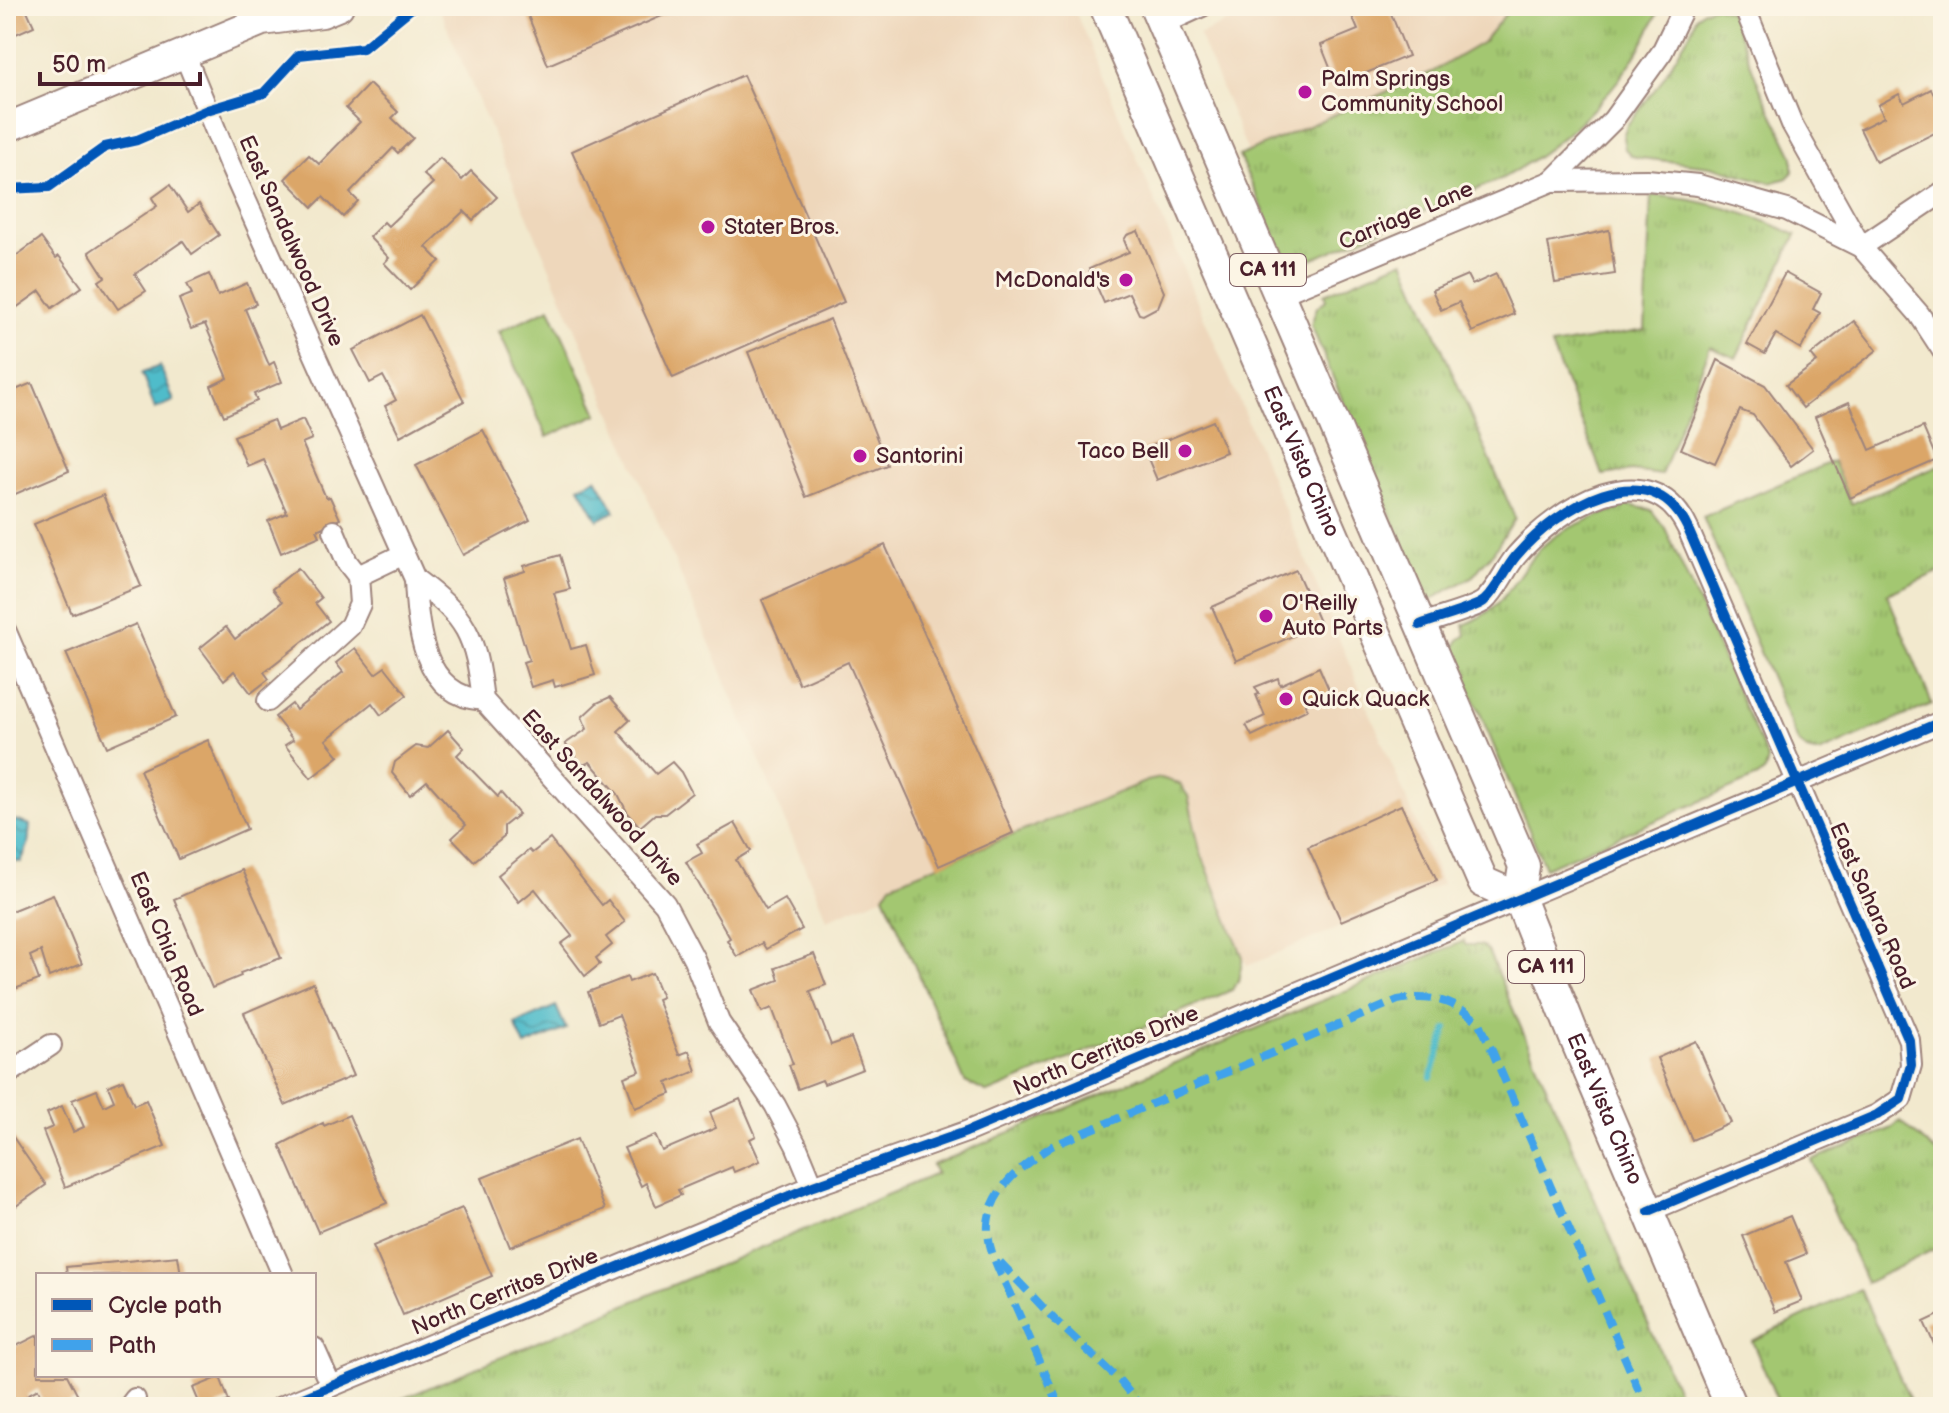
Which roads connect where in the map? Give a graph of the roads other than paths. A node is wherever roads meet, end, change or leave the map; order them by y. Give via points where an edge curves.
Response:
1 (1105, 6) edge
2 (1202, 6) edge
3 (1684, 6) edge
4 (1744, 6) edge
5 (328, 8) edge
6 (269, 13) edge
7 (1159, 15) edge
8 (184, 53) junction
9 (6, 128) edge
10 (1552, 181) junction
11 (1943, 192) edge
12 (1861, 247) junction
13 (1278, 295) junction
14 (1943, 351) edge
15 (334, 531) dead end
16 (404, 554) junction
17 (358, 576) junction
18 (415, 579) junction
19 (1420, 625) junction
20 (6, 632) edge
21 (483, 700) junction
22 (268, 701) dead end
23 (1943, 721) edge
24 (1797, 782) junction
25 (1519, 898) junction
26 (51, 1045) dead end
27 (6, 1075) edge
28 (813, 1186) junction
29 (1649, 1211) junction
30 (282, 1273) edge
31 (316, 1352) edge
32 (331, 1386) junction
33 (281, 1407) edge
34 (1731, 1407) edge

1 - 25 main road, East Vista Chino / CA 111 via 1483,882
2 - 7 street
3 - 10 street via 1662,52 1613,120
4 - 12 street via 1792,124
5 - 6 main road
6 - 8 main road
7 - 13 main road, East Vista Chino / CA 111
8 - 9 main road
8 - 16 street, East Sandalwood Drive
10 - 12 street via 1698,185 1787,210
10 - 13 street, Carriage Lane
11 - 12 street
12 - 14 street via 1919,314
13 - 19 main road, East Vista Chino / CA 111
15 - 17 street
16 - 17 street
16 - 18 street, East Sandalwood Drive
17 - 22 street via 360,604 350,626
18 - 21 street, East Sandalwood Drive via 453,609 470,633
18 - 21 street, East Sandalwood Drive via 426,657 457,693
19 - 24 street, East Sahara Road via 1483,601 1517,555 1561,513 1619,490 1652,491 1683,519
19 - 25 main road, East Vista Chino / CA 111 via 1524,866
20 - 30 street, East Chia Road
21 - 28 street, East Sandalwood Drive via 665,904 719,1022 775,1105
23 - 24 street, North Cerritos Drive
24 - 25 street, North Cerritos Drive
24 - 29 street, East Sahara Road via 1909,1040 1911,1065 1901,1099 1877,1115
25 - 28 street, North Cerritos Drive via 966,1132
25 - 29 main road, East Vista Chino / CA 111
26 - 27 street
28 - 32 street, North Cerritos Drive
29 - 34 main road, East Vista Chino / CA 111
31 - 32 street
32 - 33 street, North Cerritos Drive

